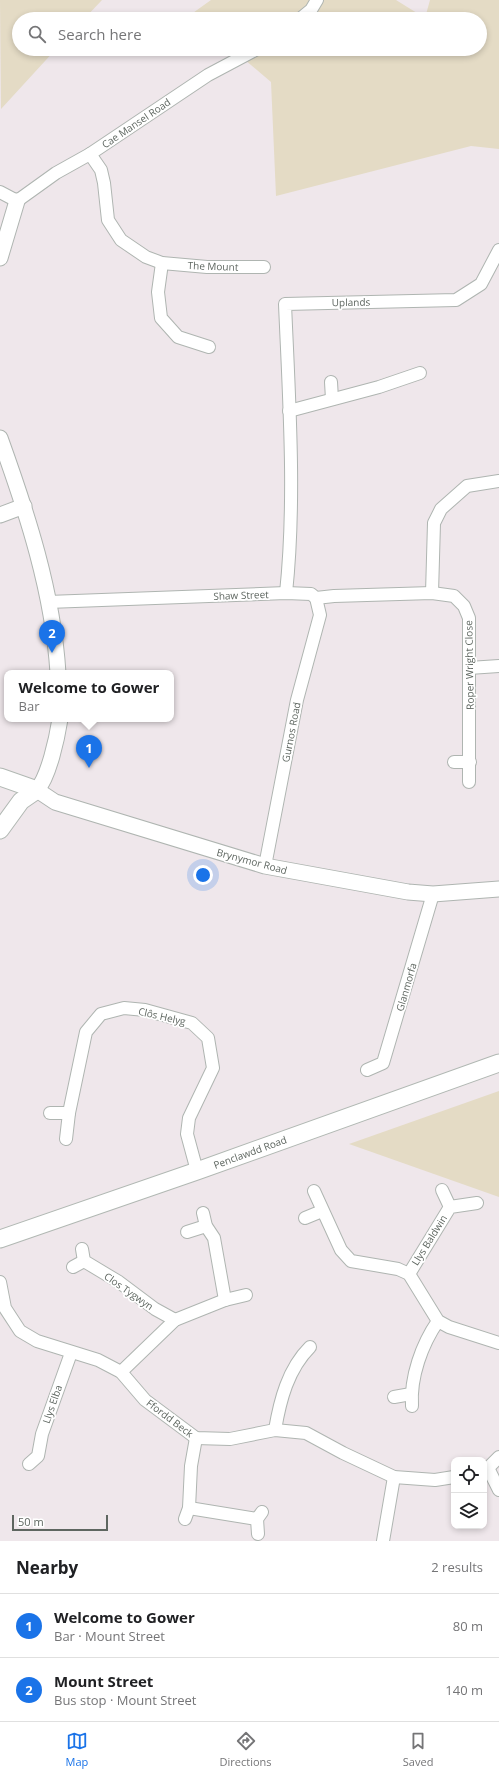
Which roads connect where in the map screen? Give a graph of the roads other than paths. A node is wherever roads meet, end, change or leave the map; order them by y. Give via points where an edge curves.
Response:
1 (317, 0) edge
2 (309, 12) edge
3 (244, 56) edge
4 (90, 154) junction
5 (0, 192) edge
6 (17, 201) junction
7 (499, 250) edge
8 (0, 258) edge
9 (162, 263) junction
10 (264, 267) dead end
11 (209, 347) dead end
12 (420, 373) dead end
13 (330, 382) dead end
14 (332, 399) junction
15 (289, 411) junction
16 (0, 438) edge
17 (499, 481) edge
18 (24, 506) junction
19 (0, 515) edge
20 (286, 593) junction
21 (432, 593) junction
22 (316, 598) junction
23 (48, 602) junction
24 (499, 666) edge
25 (469, 668) junction
26 (58, 670) edge
27 (59, 722) edge
28 (454, 762) dead end
29 (470, 762) junction
30 (0, 777) edge
31 (469, 782) dead end
32 (37, 790) junction
33 (0, 830) edge
34 (265, 866) junction
35 (499, 889) edge
36 (433, 894) junction
37 (499, 1063) edge
38 (368, 1070) dead end
39 (50, 1113) dead end
40 (69, 1113) junction
41 (66, 1139) dead end
42 (197, 1171) junction
43 (442, 1190) dead end
44 (314, 1191) dead end
45 (477, 1203) dead end
46 (450, 1207) junction
47 (322, 1211) junction
48 (203, 1213) dead end
49 (305, 1218) dead end
50 (206, 1226) junction
51 (187, 1232) dead end
52 (0, 1239) edge
53 (82, 1249) dead end
54 (84, 1261) junction
55 (72, 1267) dead end
56 (409, 1274) junction
57 (0, 1282) edge
58 (246, 1295) dead end
59 (225, 1300) junction
60 (175, 1320) junction
61 (438, 1320) junction
62 (499, 1343) edge
63 (310, 1347) dead end
64 (71, 1352) junction
65 (121, 1372) junction
66 (394, 1397) dead end
67 (276, 1430) junction
68 (196, 1438) junction
69 (499, 1457) edge
70 (38, 1461) dead end
71 (487, 1468) edge
72 (487, 1471) edge
73 (394, 1477) junction
74 (451, 1477) edge
75 (499, 1490) edge
76 (258, 1534) dead end
77 (383, 1541) edge

1 - 2 street
3 - 4 street, Cae Mansel Road via 208,75
4 - 6 street, Cae Mansel Road via 56,173
4 - 9 street, The Mount via 101,170 108,220 121,240 146,257
5 - 6 street
6 - 8 street
7 - 15 street, Uplands via 481,284 456,300 285,304
9 - 10 street, The Mount via 207,267
9 - 11 street via 158,292 161,318 178,337
12 - 14 street
13 - 14 street
14 - 15 street
15 - 20 street, Uplands via 290,557
16 - 18 street
17 - 21 street via 467,486 441,509 434,524
18 - 19 street
18 - 23 street
20 - 22 street, Shaw Street via 311,594
20 - 23 street, Shaw Street
21 - 22 street, Shaw Street
21 - 25 street, Roper Wright Close via 454,596 464,606 469,618
22 - 34 street, Gurnos Road via 320,615 297,700
23 - 26 street
24 - 25 street
25 - 29 street, Roper Wright Close
27 - 32 street via 43,782
28 - 29 street
29 - 31 street, Roper Wright Close
30 - 32 main road
32 - 33 main road via 21,801
32 - 34 street, Brynymor Road via 55,802
34 - 36 street, Brynymor Road via 408,892
35 - 36 street, Brynymor Road
36 - 38 street, Glanmorfa via 383,1063
37 - 42 main road, Penclawdd Road
39 - 40 street
40 - 41 street, Clôs Helyg
40 - 42 street, Clôs Helyg via 86,1032 102,1014 124,1008 145,1010 192,1023 208,1038 213,1068 189,1118 187,1134
42 - 52 main road, Penclawdd Road
43 - 46 street, Llys Baldwin
44 - 47 street, Llys Baldwin
45 - 46 street, Llys Baldwin
46 - 56 street, Llys Baldwin
47 - 49 street
47 - 56 street, Llys Baldwin via 341,1250 351,1262 398,1269
48 - 50 street
50 - 51 street
50 - 59 street via 214,1238
53 - 54 street
54 - 55 street
54 - 60 street, Clos Tygwyn
56 - 61 street, Llys Baldwin
57 - 64 street, Ffordd Beck via 4,1308 20,1331
58 - 59 street
59 - 60 street
60 - 65 street
61 - 62 street via 449,1327
61 - 66 street via 415,1370 412,1400
63 - 67 street via 296,1354 283,1394
64 - 65 street, Ffordd Beck via 98,1360
64 - 70 street, Llys Elba via 42,1434
65 - 68 street, Ffordd Beck via 145,1400
67 - 68 street, Ffordd Beck via 230,1439
67 - 73 street, Ffordd Beck via 306,1433
68 - 76 street via 187,1514 260,1515
69 - 71 street
72 - 75 street
73 - 74 street, Ffordd Beck via 435,1480
73 - 77 street

